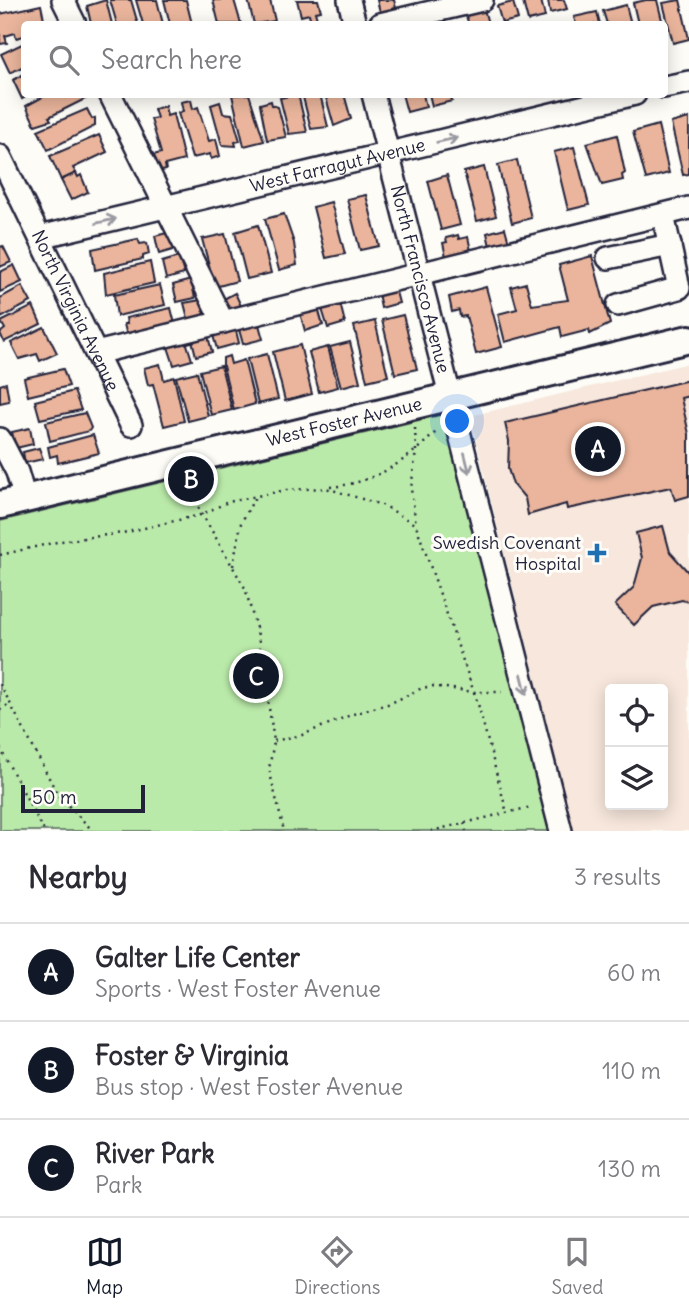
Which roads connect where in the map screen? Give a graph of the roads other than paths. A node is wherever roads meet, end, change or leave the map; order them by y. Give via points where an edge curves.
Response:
1 (63, 0) edge
2 (349, 0) edge
3 (482, 0) edge
4 (74, 21) edge
5 (354, 21) edge
6 (393, 21) edge
7 (689, 82) edge
8 (668, 87) edge
9 (112, 98) edge
10 (374, 98) edge
11 (619, 98) edge
12 (388, 154) junction
13 (0, 156) edge
14 (165, 207) junction
15 (689, 208) edge
16 (663, 215) junction
17 (40, 237) junction
18 (670, 245) junction
19 (608, 258) dead end
20 (419, 274) junction
21 (618, 306) dead end
22 (223, 322) junction
23 (689, 340) edge
24 (96, 353) junction
25 (450, 397) junction
26 (131, 425) dead end
27 (0, 439) edge
28 (13, 502) edge
29 (561, 831) edge

1 - 4 street
2 - 5 street
3 - 6 street
7 - 8 street
9 - 14 street
10 - 12 street, North Francisco Avenue
12 -> 11 street, West Farragut Avenue
12 - 14 street, West Farragut Avenue
12 - 20 street, North Francisco Avenue
13 - 17 street, North Virginia Avenue
17 -> 14 street, West Farragut Avenue
14 - 22 street
15 - 16 street
16 - 18 street
16 - 20 street
17 - 24 street, North Virginia Avenue
18 - 19 street
18 - 21 street via 679,288
20 - 22 street
20 - 25 street, North Francisco Avenue
22 - 24 street
23 - 25 main road, West Foster Avenue
24 - 26 street, North Virginia Avenue
25 - 28 main road, West Foster Avenue
25 -> 29 street, North Francisco Avenue
27 - 28 street via 17,472

